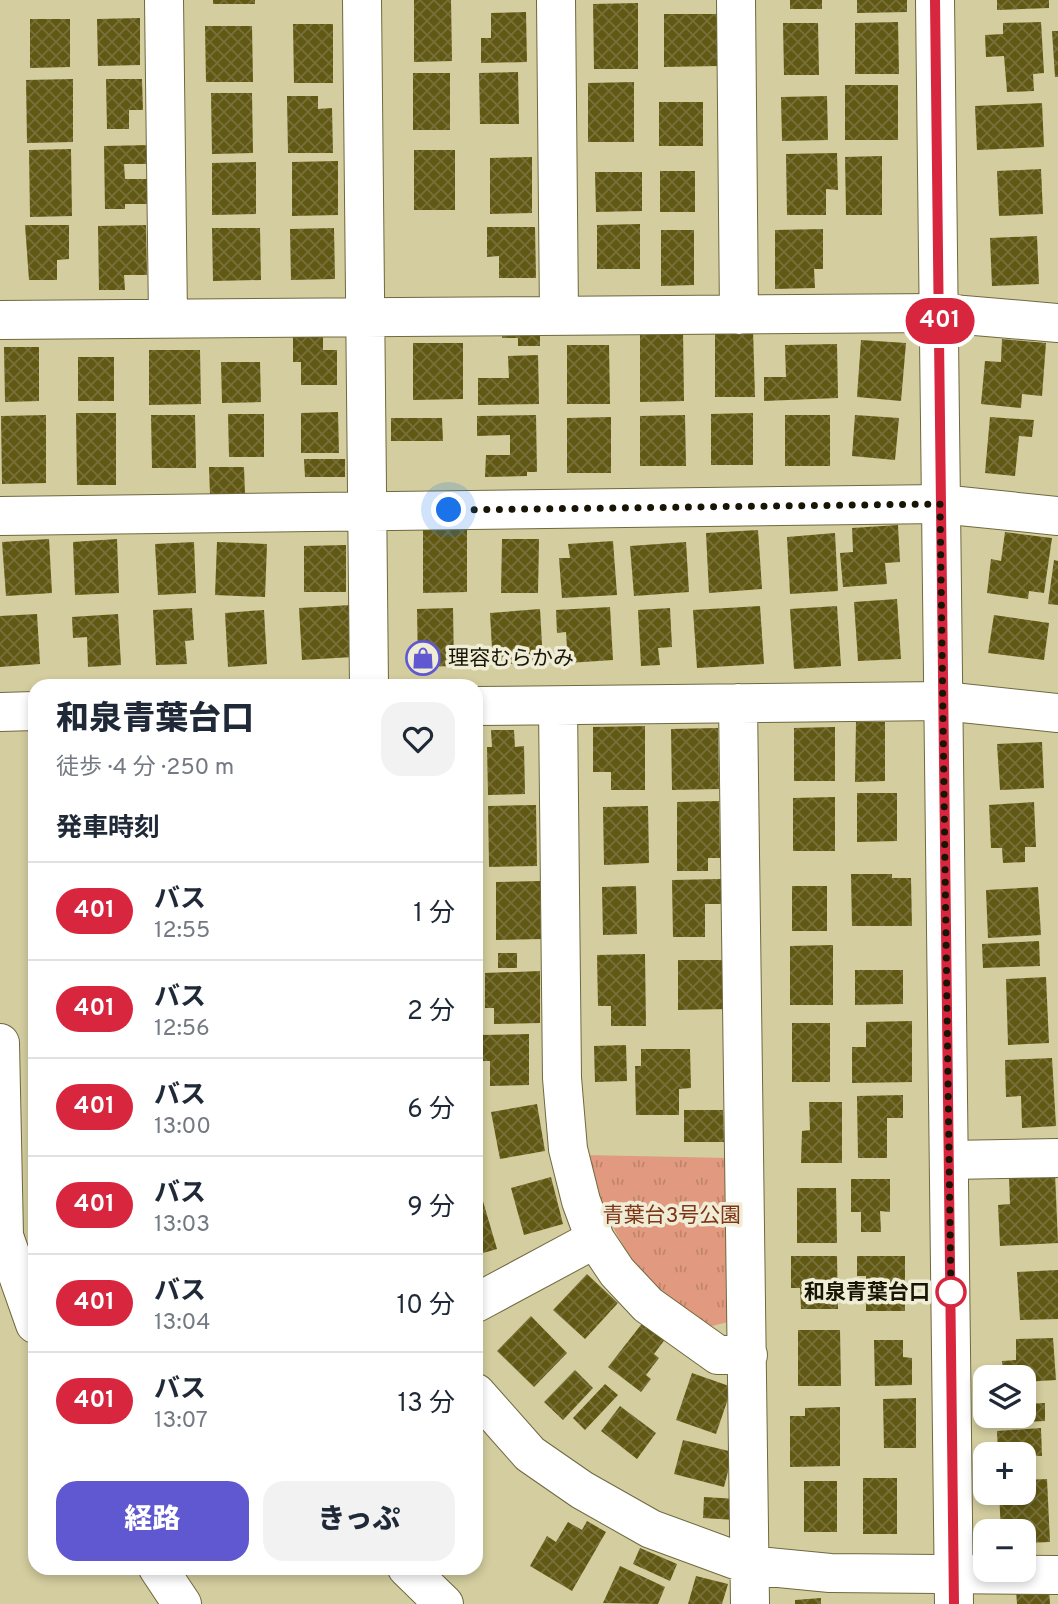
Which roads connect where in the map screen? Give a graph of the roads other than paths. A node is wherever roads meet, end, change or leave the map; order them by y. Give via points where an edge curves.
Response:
1 (164, 0) edge
2 (362, 0) edge
3 (556, 0) edge
4 (736, 0) edge
5 (935, 0) edge
6 (940, 313) junction
7 (739, 314) junction
8 (559, 315) junction
9 (168, 318) junction
10 (365, 318) junction
11 (0, 320) edge
12 (1058, 323) edge
13 (940, 504) junction
14 (368, 511) junction
15 (0, 516) edge
16 (1058, 516) edge
17 (369, 679) edge
18 (943, 701) junction
19 (738, 703) junction
20 (483, 706) edge
21 (558, 706) junction
22 (28, 711) edge
23 (0, 712) edge
24 (1058, 713) edge
25 (0, 1043) edge
26 (1058, 1158) edge
27 (950, 1160) junction
28 (2, 1236) edge
29 (595, 1238) junction
30 (483, 1299) edge
31 (28, 1305) edge
32 (748, 1355) junction
33 (483, 1401) edge
34 (749, 1565) junction
35 (163, 1575) edge
36 (414, 1575) edge
37 (1058, 1575) edge
38 (954, 1589) edge
39 (182, 1604) edge
40 (444, 1604) edge
41 (750, 1604) edge

1 - 9 street
2 - 10 street
3 - 8 street
4 - 7 street
5 - 6 street
6 - 7 street
6 - 12 street
6 - 13 street
7 - 8 street
8 - 10 street
9 - 10 street
9 - 11 street
10 - 14 street
13 - 14 street
13 - 16 street
13 - 18 street
14 - 15 street
14 - 17 street
18 - 19 street
18 - 24 street
18 - 27 street
19 - 21 street
19 - 32 street
20 - 21 street
21 - 29 street via 562,1078 568,1149
22 - 23 street
25 - 28 street
26 - 27 street
27 - 38 street
28 - 31 street
29 - 30 street
29 - 32 street via 617,1272 684,1332 718,1356
32 - 34 street
33 - 34 street via 530,1454 582,1490 651,1529
34 - 38 street
34 - 41 street
35 - 39 street
36 - 40 street
37 - 38 street

